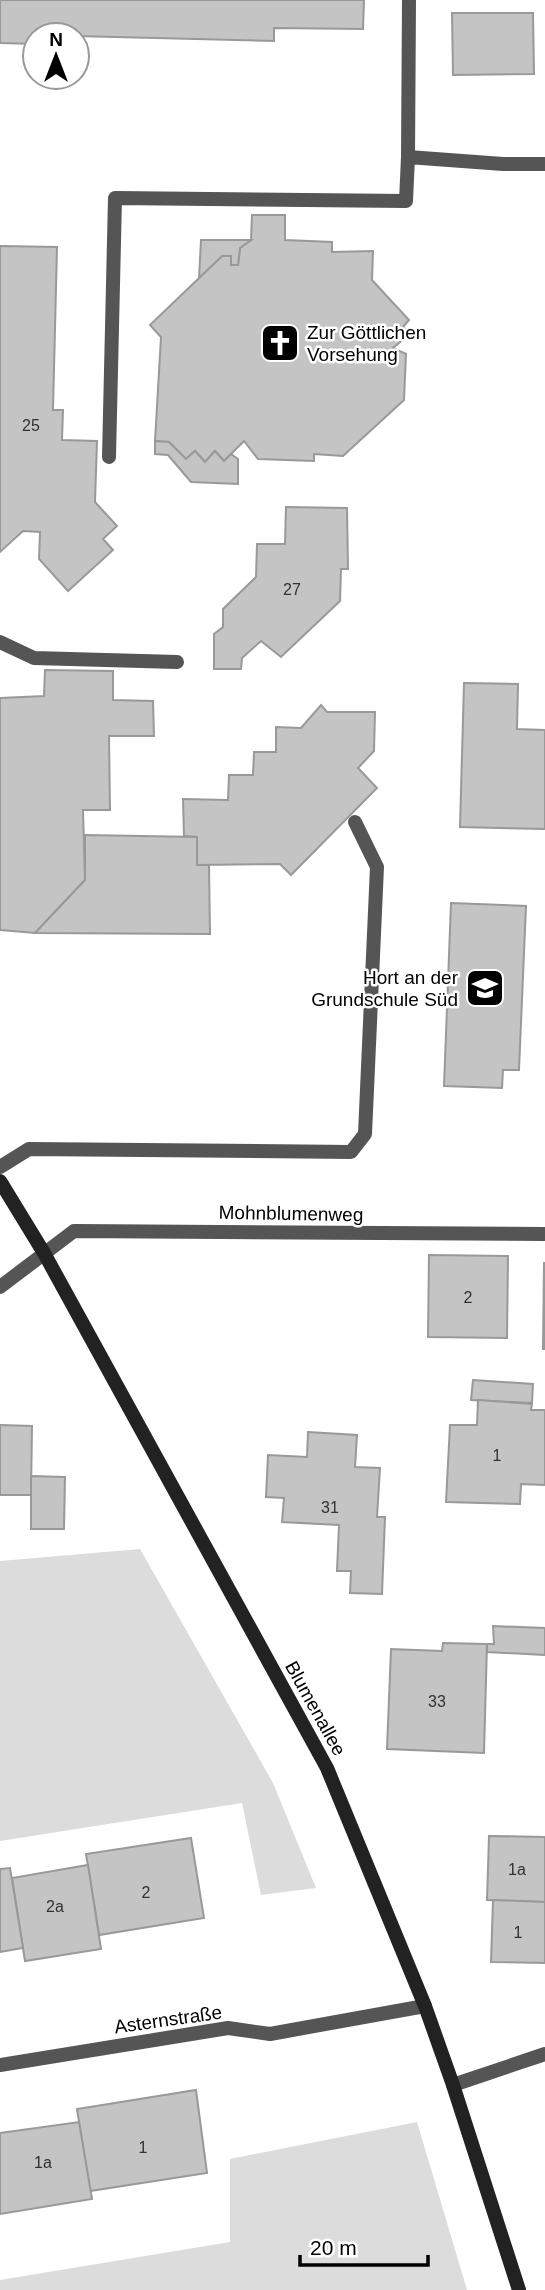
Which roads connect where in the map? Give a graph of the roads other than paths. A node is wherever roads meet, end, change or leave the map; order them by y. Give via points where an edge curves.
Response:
1 (409, 0) edge
2 (408, 157) junction
3 (545, 164) edge
4 (109, 457) dead end
5 (0, 642) edge
6 (177, 662) dead end
7 (355, 822) dead end
8 (0, 1167) edge
9 (0, 1181) edge
10 (545, 1234) edge
11 (44, 1253) junction
12 (0, 1287) edge
13 (425, 2006) junction
14 (545, 2054) edge
15 (0, 2065) edge
16 (453, 2085) junction
17 (519, 2290) edge

1 - 2 street
2 - 3 street
2 - 4 street via 406,201 115,198
5 - 6 street via 34,658
7 - 8 street via 377,867 365,1133 351,1152 29,1149
9 - 11 street, Blumenallee
10 - 11 street, Mohnblumenweg via 74,1231
11 - 12 street, Mohnblumenweg
11 - 13 street, Blumenallee via 327,1768
13 - 15 street, Asternstraße via 270,2034 228,2028
13 - 16 street, Blumenallee
14 - 16 street
16 - 17 street, Blumenallee

